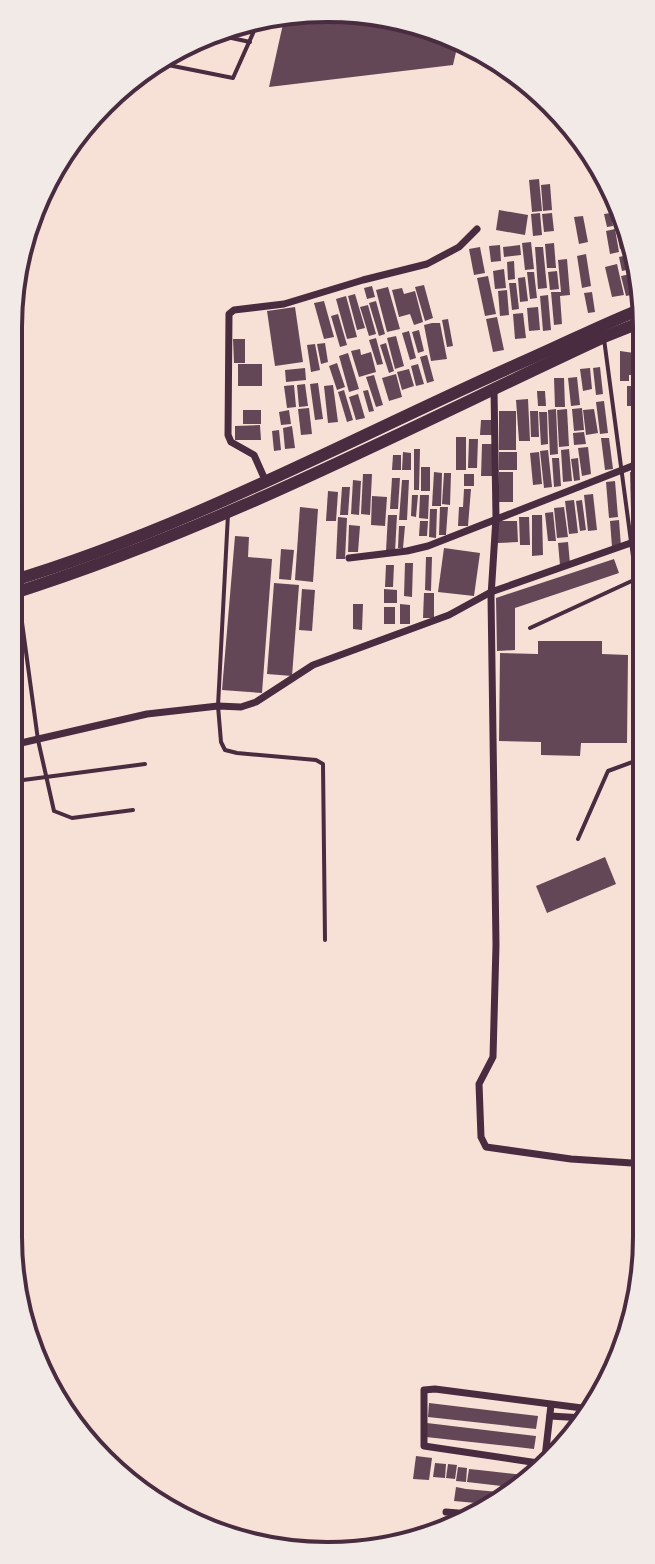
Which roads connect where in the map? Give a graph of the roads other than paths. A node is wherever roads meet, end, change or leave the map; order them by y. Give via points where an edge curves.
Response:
1 (255, 31) edge
2 (230, 38) edge
3 (250, 42) junction
4 (170, 66) edge
5 (477, 229) dead end
6 (632, 314) edge
7 (633, 325) edge
8 (604, 337) junction
9 (500, 381) junction
10 (633, 466) edge
11 (621, 470) junction
12 (265, 479) junction
13 (228, 513) junction
14 (496, 518) junction
15 (633, 544) edge
16 (630, 546) junction
17 (349, 558) dead end
18 (633, 562) edge
19 (633, 580) edge
20 (22, 583) edge
21 (22, 584) edge
22 (491, 594) junction
23 (530, 628) dead end
24 (22, 646) edge
25 (218, 707) junction
26 (38, 740) junction
27 (22, 743) edge
28 (633, 762) edge
29 (145, 764) dead end
30 (45, 777) junction
31 (22, 780) edge
32 (133, 810) dead end
33 (578, 839) dead end
34 (325, 940) dead end
35 (633, 1163) edge
36 (551, 1405) junction
37 (580, 1408) edge
38 (550, 1416) junction
39 (573, 1417) edge
40 (547, 1450) edge
41 (532, 1463) edge
42 (446, 1512) dead end
43 (457, 1513) edge

1 - 3 lane
2 - 3 lane
3 - 4 lane via 230,79
5 - 12 street via 459,247 427,264 229,314 228,435 259,462
6 - 9 highway
7 - 8 highway
8 - 9 highway
8 - 11 lane
9 - 12 highway
9 - 13 highway
9 - 14 street
10 - 11 street
11 - 14 street
11 - 16 lane
12 - 20 highway via 138,538
13 - 21 highway via 140,550
13 - 25 lane
14 - 17 street via 407,551
14 - 22 street
15 - 16 street
16 - 18 lane
16 - 22 street
19 - 23 lane
22 - 25 street via 313,665 256,702
22 - 35 street via 496,945 493,1057 479,1084 483,1143 498,1150
24 - 26 lane
25 - 26 street via 147,714
25 - 34 lane via 225,750 323,764
26 - 27 street
26 - 30 lane
28 - 33 lane via 608,771
29 - 30 lane
30 - 31 lane
30 - 32 lane via 54,811 62,816
36 - 37 street
36 - 38 street
36 - 41 street via 435,1389 422,1394 424,1446
38 - 39 street
38 - 40 street
42 - 43 street

